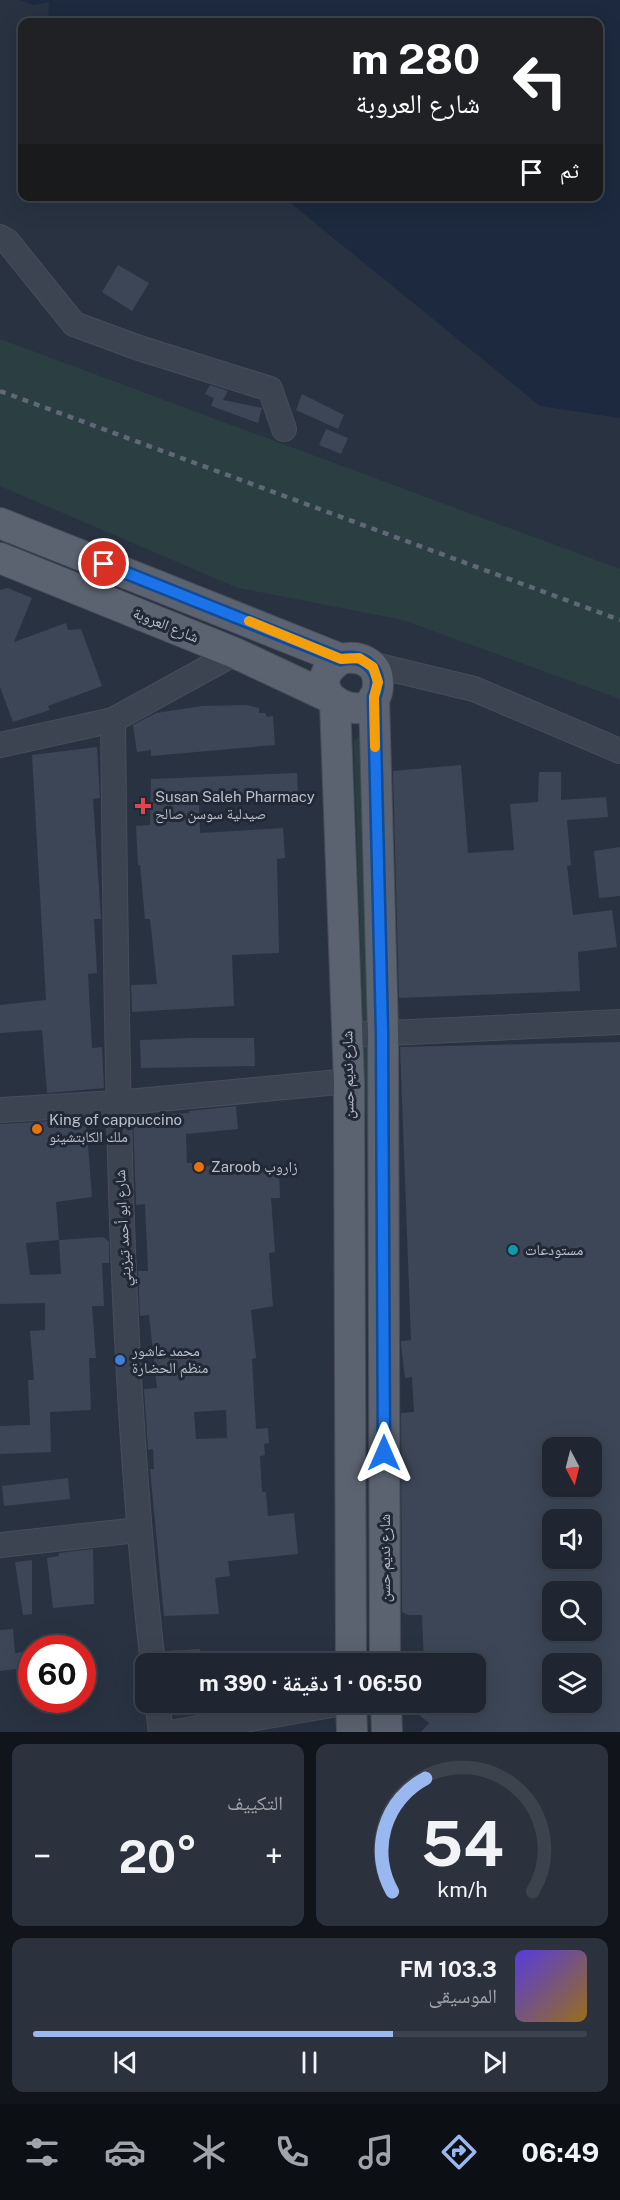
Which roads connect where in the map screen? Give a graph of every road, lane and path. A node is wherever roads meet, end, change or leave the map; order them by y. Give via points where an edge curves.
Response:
1 (0, 237) edge
2 (284, 429) dead end
3 (0, 523) edge
4 (0, 558) edge
5 (235, 653) junction
6 (356, 662) junction
7 (417, 675) junction
8 (374, 697) junction
9 (333, 700) junction
10 (113, 720) junction
11 (0, 745) edge
12 (620, 751) edge
13 (620, 1022) edge
14 (382, 1032) junction
15 (347, 1035) junction
16 (349, 1081) junction
17 (117, 1103) junction
18 (0, 1110) edge
19 (138, 1530) junction
20 (0, 1545) edge
21 (152, 1653) edge
22 (351, 1653) edge
23 (385, 1653) edge
24 (159, 1713) edge
25 (286, 1713) edge
26 (351, 1713) edge
27 (386, 1713) edge
28 (161, 1732) edge
29 (175, 1732) edge
30 (352, 1732) edge
31 (387, 1732) edge

1 - 2 street via 8,241 74,324 270,389
3 - 6 main road
4 - 5 main road, شارع العروبة
5 - 9 main road, شارع العروبة
5 - 10 street
6 - 7 street
6 - 8 main road via 378,682
6 - 9 main road via 328,670 326,679
7 - 8 street
7 - 12 street via 474,689
8 - 9 main road, شارع العروبة via 368,704 351,709
8 - 14 main road, شارع نديم حسن
9 - 15 main road, شارع نديم حسن
10 - 11 street
10 - 17 street, شارع ابو أحمد تيزيني
13 - 14 street
14 - 15 street
14 - 23 main road, شارع نديم حسن
15 - 16 main road, شارع نديم حسن
16 - 17 street
16 - 22 main road, شارع نديم حسن
17 - 18 street
17 - 19 street, شارع ابو أحمد تيزيني
19 - 20 street
19 - 21 street, شارع ابو أحمد تيزيني
24 - 28 street
25 - 29 street
26 - 30 main road
27 - 31 main road

